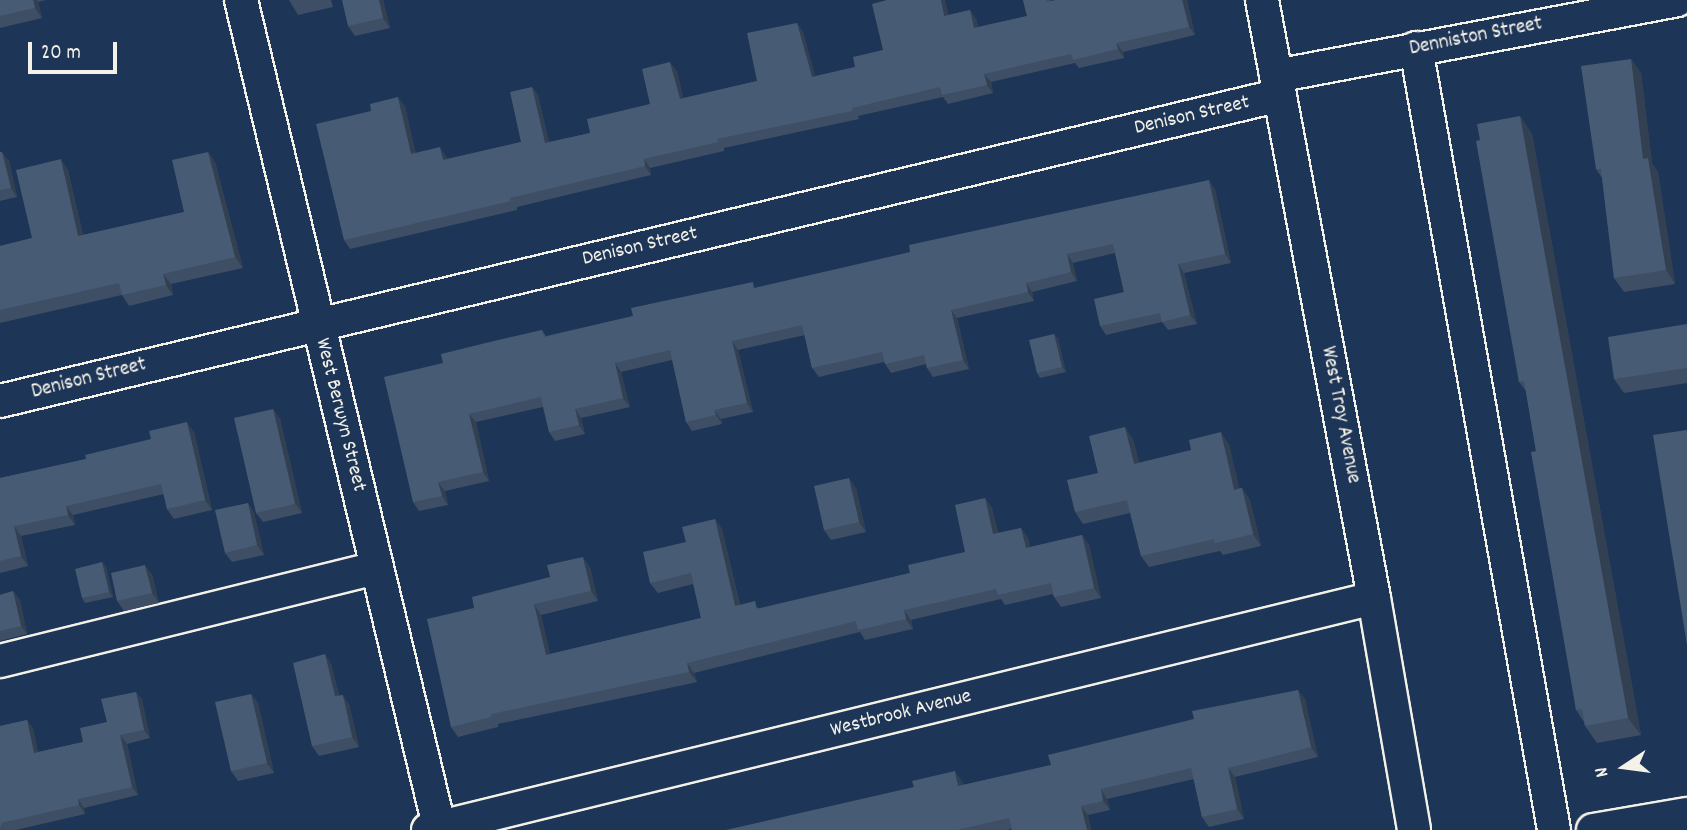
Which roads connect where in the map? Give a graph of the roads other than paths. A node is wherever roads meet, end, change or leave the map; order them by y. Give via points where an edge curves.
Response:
1 (241, 0) edge
2 (1262, 0) edge
3 (1677, 0) edge
4 (1416, 48) junction
5 (1278, 85) junction
6 (317, 324) junction
7 (0, 401) edge
8 (377, 568) junction
9 (1374, 598) junction
10 (0, 661) edge
11 (1687, 814) edge
12 (436, 829) edge
13 (1414, 830) edge
14 (1554, 830) edge
15 (1593, 830) edge

1 - 6 street, West Berwyn Street
2 - 5 street, West Troy Avenue
3 - 4 street, Denniston Street
4 - 5 street, Denniston Street
4 - 14 street
5 - 6 street, Denison Street
5 - 9 street, West Troy Avenue
6 - 7 street, Denison Street
6 - 8 street, West Berwyn Street
8 - 10 street
8 - 12 street, West Berwyn Street
9 - 12 street, Westbrook Avenue
9 - 13 street, West Troy Avenue
11 - 15 street

